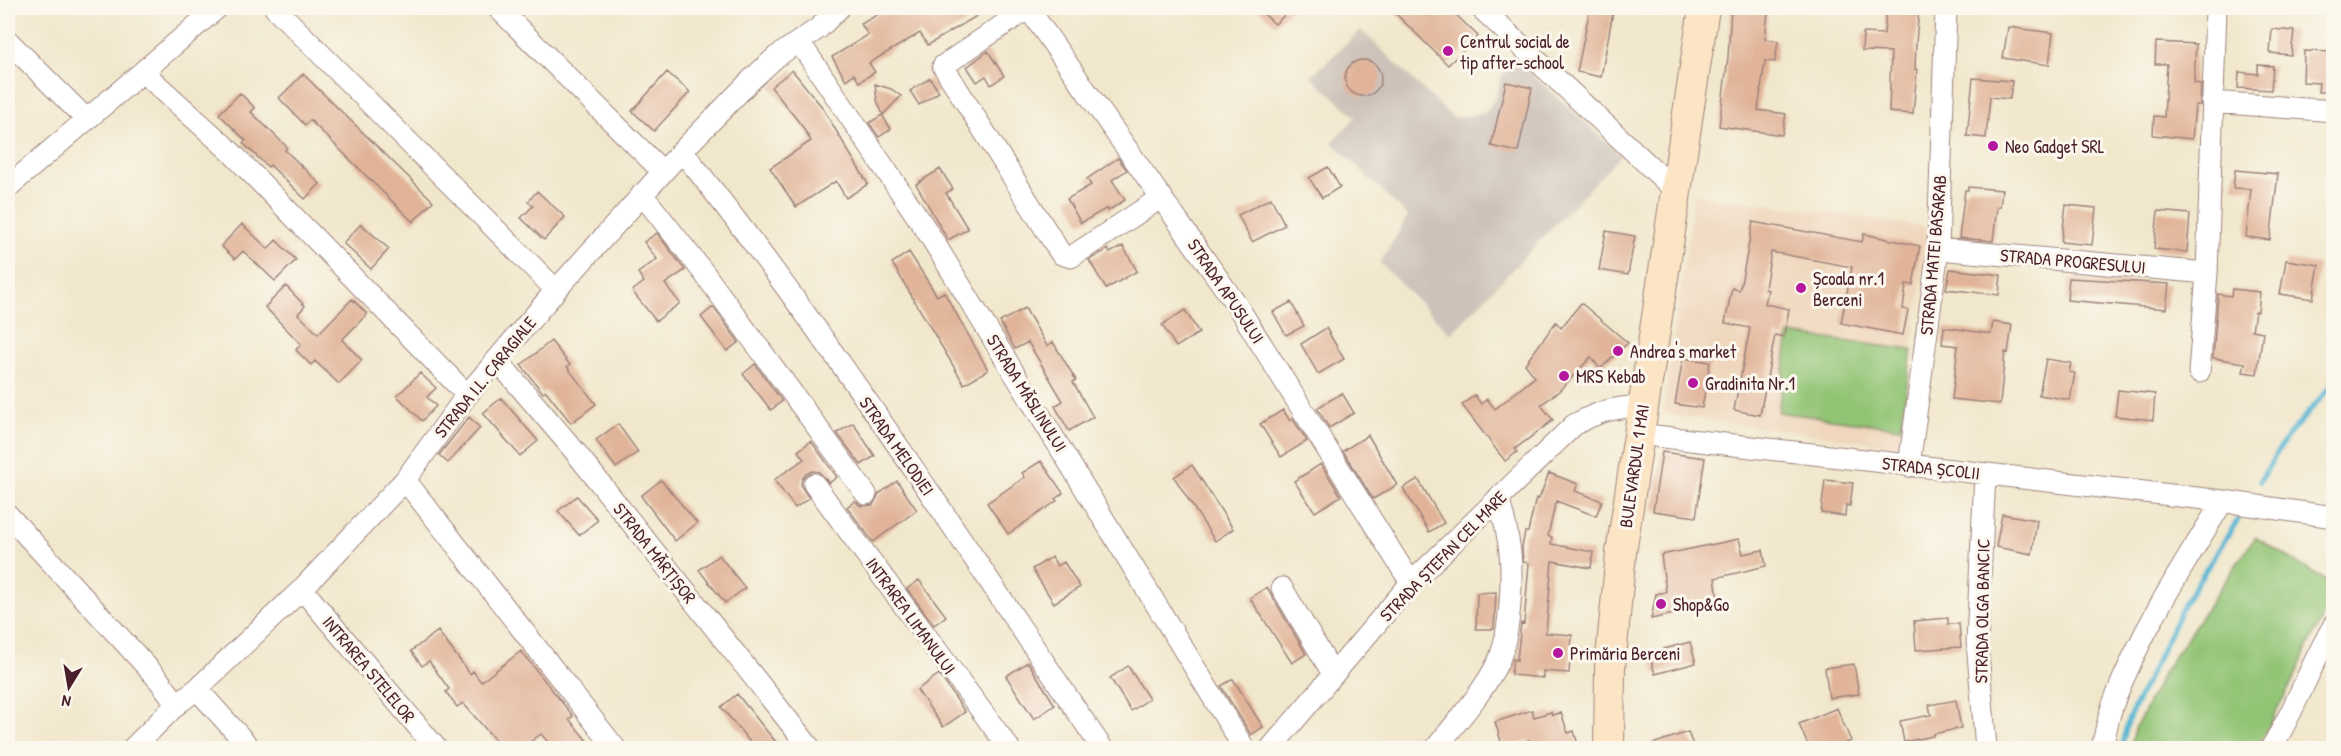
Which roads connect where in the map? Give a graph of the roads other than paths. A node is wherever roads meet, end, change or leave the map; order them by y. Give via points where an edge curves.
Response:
1 (217, 8) edge
2 (275, 8) edge
3 (498, 8) edge
4 (1028, 8) edge
5 (1481, 8) edge
6 (1704, 8) edge
7 (1946, 8) edge
8 (2216, 8) edge
9 (832, 10) edge
10 (8, 41) edge
11 (800, 43) junction
12 (143, 72) junction
13 (2212, 102) junction
14 (2334, 111) edge
15 (87, 120) junction
16 (682, 151) junction
17 (663, 172) junction
18 (8, 187) edge
19 (1676, 191) junction
20 (642, 194) junction
21 (1162, 197) junction
22 (1938, 249) junction
23 (2207, 273) junction
24 (555, 290) junction
25 (497, 360) junction
26 (2199, 372) dead end
27 (467, 395) junction
28 (1640, 420) junction
29 (1909, 466) junction
30 (1985, 474) junction
31 (405, 480) junction
32 (814, 484) dead end
33 (866, 494) dead end
34 (1498, 498) junction
35 (2223, 501) junction
36 (8, 515) edge
37 (2334, 517) edge
38 (1411, 584) junction
39 (1282, 588) dead end
40 (302, 589) junction
41 (2334, 625) edge
42 (1333, 674) junction
43 (197, 689) junction
44 (177, 704) junction
45 (133, 748) edge
46 (250, 748) edge
47 (436, 748) edge
48 (615, 748) edge
49 (810, 748) edge
50 (1009, 748) edge
51 (1101, 748) edge
52 (1244, 748) edge
53 (1272, 748) edge
54 (1436, 748) edge
55 (1609, 748) edge
56 (1986, 748) edge
57 (2102, 748) edge
58 (2271, 748) edge

1 - 12 street
2 - 24 street
3 - 17 street
4 - 21 street, STRADA APUSULUI
4 - 21 street via 943,66 1060,254 1071,257
5 - 19 street
6 - 19 main road, BULEVARDUL 1 MAI
7 - 22 street, STRADA MATEI BASARAB
8 - 13 street
9 - 11 street, STRADA I.L. CARAGIALE
10 - 15 street
11 - 16 street, STRADA I.L. CARAGIALE via 776,57
11 - 52 street, STRADA MĂSLINULUI via 927,231
12 - 15 street
12 - 27 street via 230,150
13 - 14 street
13 - 23 street
15 - 18 street
16 - 17 street, STRADA I.L. CARAGIALE
16 - 51 street, STRADA MELODIEI via 830,350
17 - 20 street, STRADA I.L. CARAGIALE
19 - 28 main road, BULEVARDUL 1 MAI
20 - 24 street, STRADA I.L. CARAGIALE
20 - 33 street
21 - 38 street, STRADA APUSULUI via 1238,307
22 - 23 street, STRADA PROGRESULUI
22 - 29 street, STRADA MATEI BASARAB
23 - 26 street
24 - 25 street, STRADA I.L. CARAGIALE
25 - 27 street, STRADA I.L. CARAGIALE
25 - 49 street, STRADA MĂRȚIȘOR via 573,449
27 - 31 street, STRADA I.L. CARAGIALE
28 - 29 street, STRADA ȘCOLII
28 - 34 street, STRADA ȘTEFAN CEL MARE via 1621,406 1574,425
28 - 55 main road, BULEVARDUL 1 MAI via 1613,624
29 - 30 street, STRADA ȘCOLII
30 - 35 street, STRADA ȘCOLII
30 - 56 street, STRADA OLGA BANCIC via 1977,642
31 - 40 street, STRADA I.L. CARAGIALE
31 - 48 street
32 - 50 street, INTRAREA LIMANULUI
34 - 38 street, STRADA ȘTEFAN CEL MARE
34 - 54 street via 1509,539 1510,565 1510,600 1501,651 1482,687
35 - 37 street, STRADA ȘCOLII
35 - 57 street via 2142,637 2112,706
36 - 44 street
38 - 42 street, STRADA ȘTEFAN CEL MARE
39 - 42 street
40 - 43 street, STRADA I.L. CARAGIALE
40 - 47 street, INTRAREA STELELOR
41 - 58 street
42 - 53 street, STRADA ȘTEFAN CEL MARE
43 - 44 street, STRADA I.L. CARAGIALE
43 - 46 street
44 - 45 street, STRADA I.L. CARAGIALE

